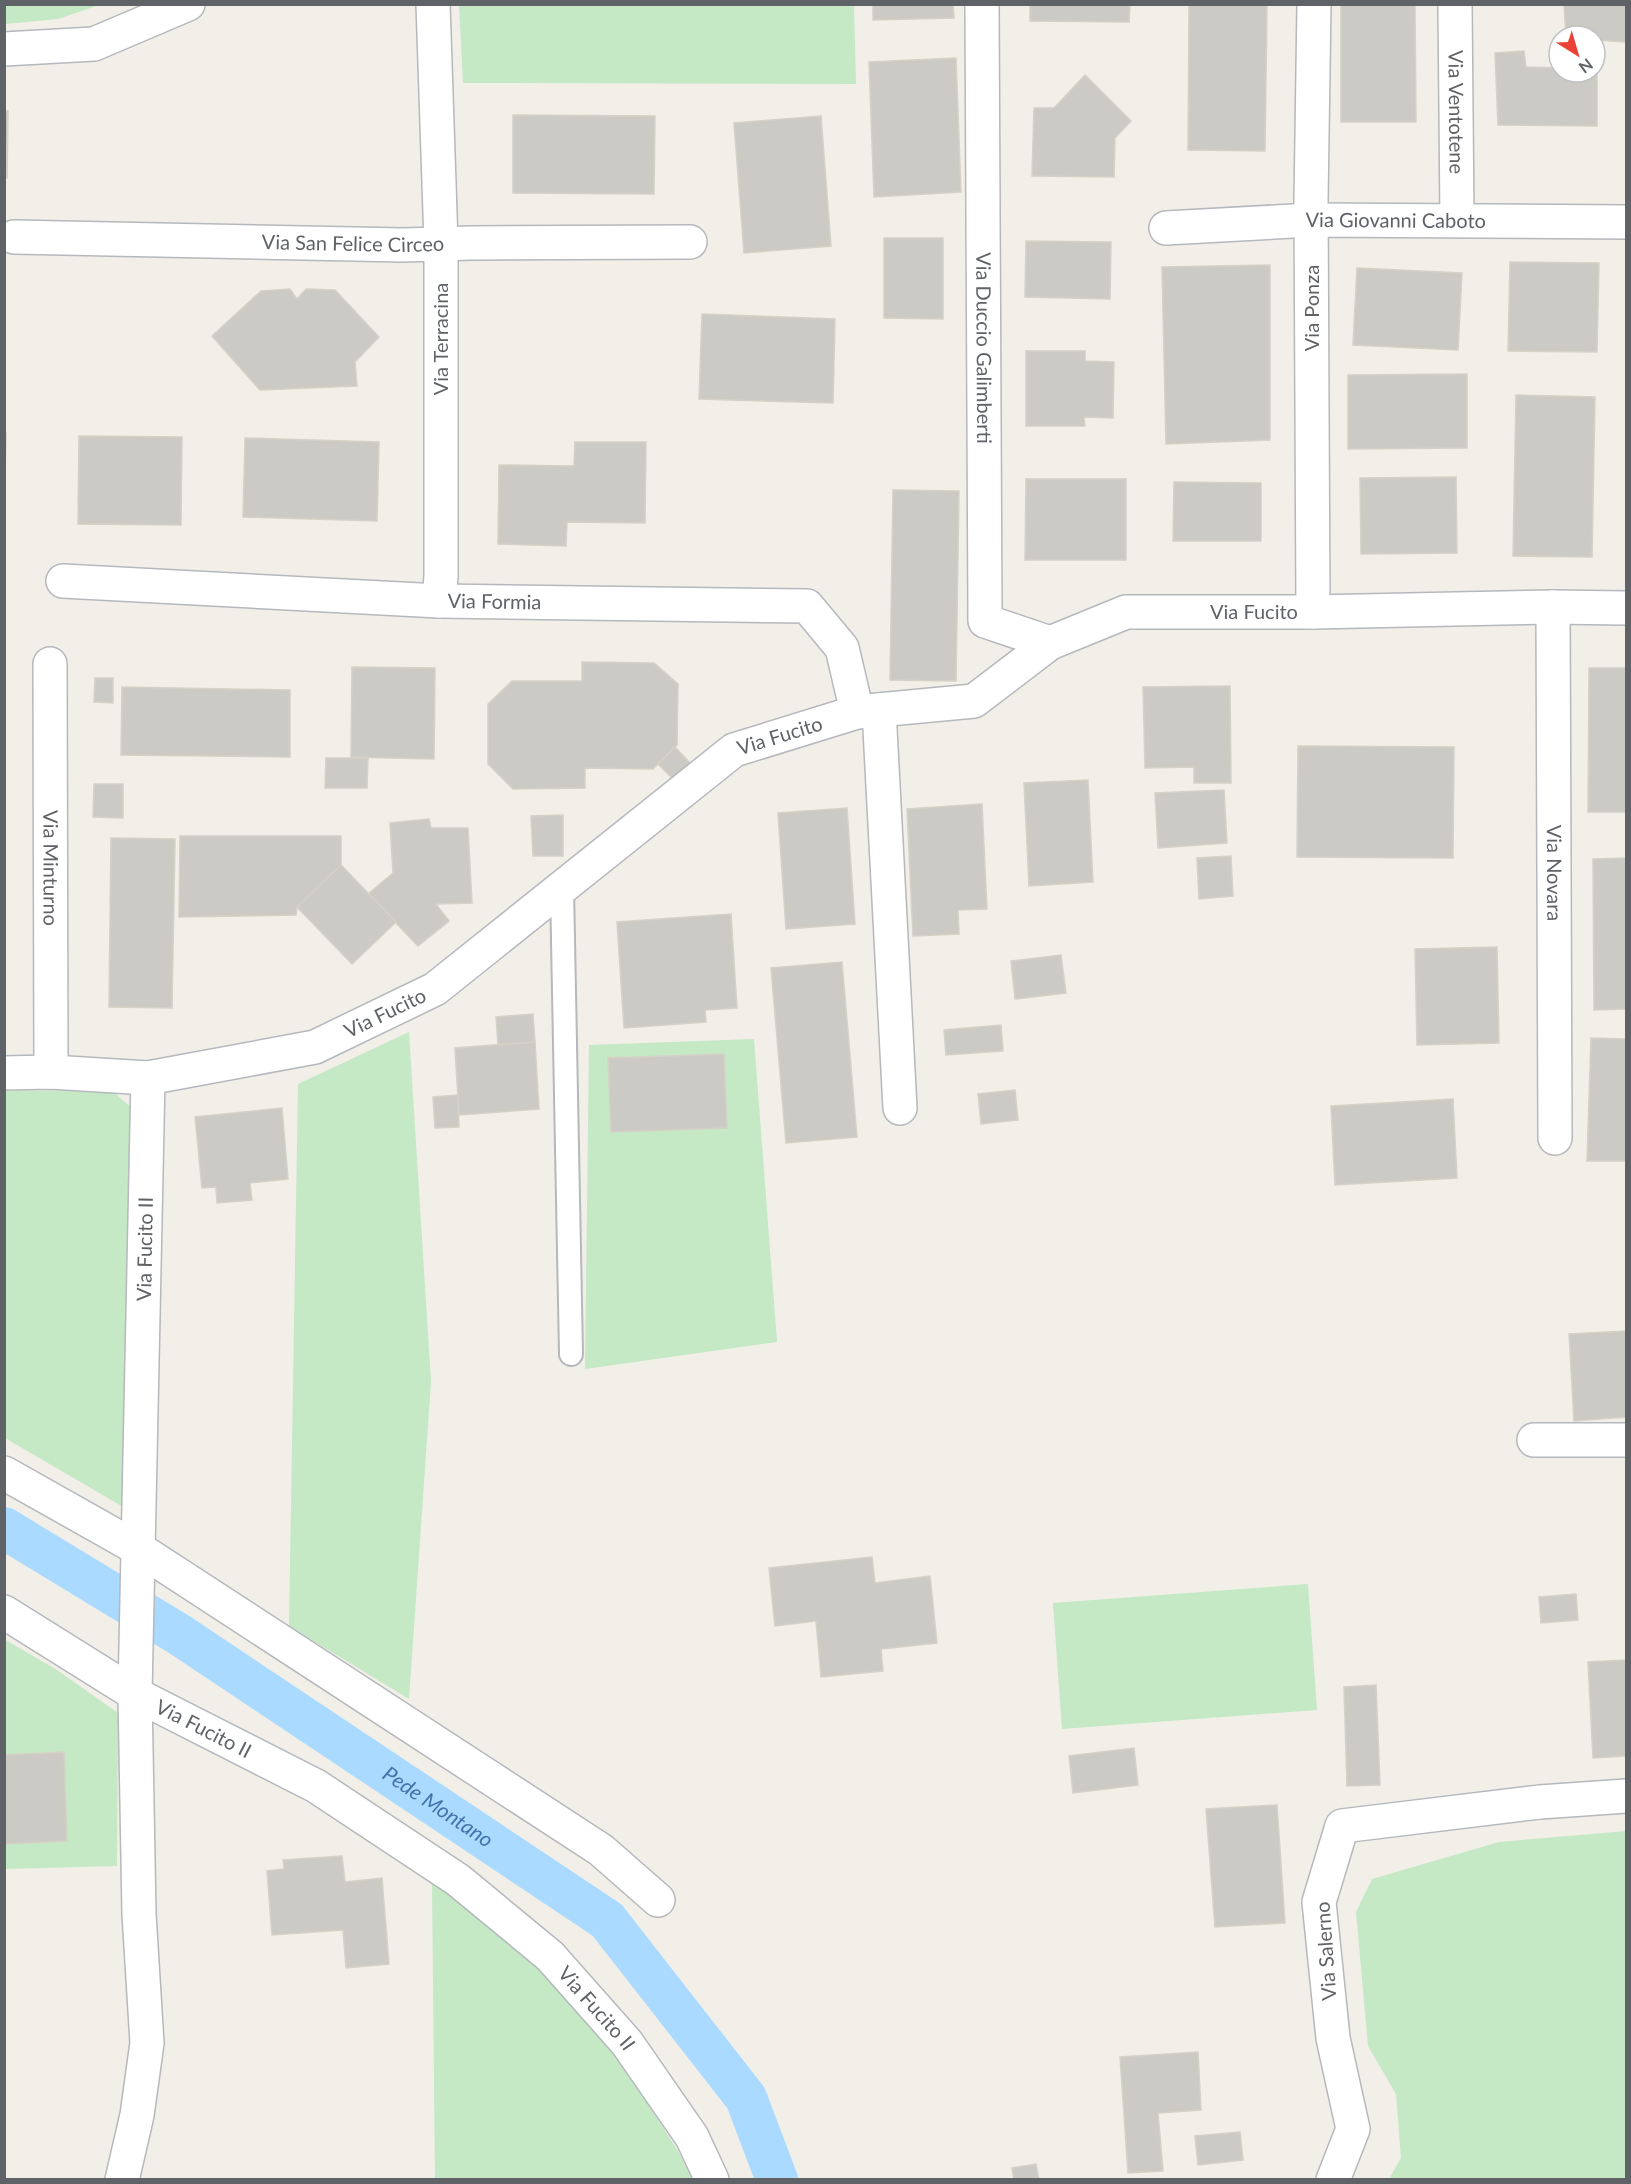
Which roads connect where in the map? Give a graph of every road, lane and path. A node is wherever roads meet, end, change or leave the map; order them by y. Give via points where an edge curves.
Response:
1 (188, 4) edge
2 (433, 4) edge
3 (982, 4) edge
4 (1314, 4) edge
5 (1455, 4) edge
6 (4, 49) edge
7 (1311, 220) junction
8 (1457, 220) junction
9 (1626, 222) edge
10 (1166, 228) dead end
11 (14, 237) dead end
12 (690, 242) dead end
13 (441, 243) junction
14 (63, 581) dead end
15 (439, 601) junction
16 (1553, 607) junction
17 (1626, 608) edge
18 (1313, 612) junction
19 (1050, 643) junction
20 (51, 664) dead end
21 (868, 711) junction
22 (562, 888) junction
23 (51, 1072) junction
24 (4, 1073) edge
25 (148, 1078) junction
26 (900, 1108) dead end
27 (1555, 1138) dead end
28 (571, 1354) dead end
29 (1534, 1440) dead end
30 (1626, 1440) edge
31 (4, 1473) edge
32 (139, 1561) junction
33 (4, 1612) edge
34 (135, 1694) junction
35 (1626, 1796) edge
36 (658, 1900) dead end
37 (122, 2180) edge
38 (712, 2180) edge
39 (1333, 2180) edge

1 - 6 street via 93,44
2 - 13 street, Via Terracina
3 - 19 street, Via Duccio Galimberti via 984,621
4 - 7 street, Via Ponza
5 - 8 street, Via Ventotene
7 - 8 street, Via Giovanni Caboto
7 - 10 street, Via Giovanni Caboto
7 - 18 street, Via Ponza
8 - 9 street, Via Giovanni Caboto
11 - 13 street, Via San Felice Circeo
12 - 13 street, Via San Felice Circeo
13 - 15 street, Via Terracina
14 - 15 street, Via Formia
15 - 21 street, Via Formia via 807,606 842,648
16 - 17 street, Via Fucito
16 - 18 street, Via Fucito
16 - 27 street, Via Novara
18 - 19 street, Via Fucito via 1126,612
19 - 21 street, Via Fucito via 974,701
20 - 23 street, Via Minturno
21 - 22 street, Via Fucito via 734,750
21 - 26 street, Via Formia
22 - 25 street, Via Fucito via 435,989 315,1047
22 - 28 lane
23 - 24 street, Via Fucito
23 - 25 street, Via Fucito
25 - 32 street, Via Fucito II
29 - 30 street
31 - 32 street
32 - 34 street, Via Fucito II
32 - 36 street via 601,1850
33 - 34 street
34 - 37 street via 139,1914 147,2043 137,2115
34 - 38 street, Via Fucito II via 316,1786 458,1880 550,1956 627,2043 692,2137
35 - 39 street, Via Salerno via 1540,1802 1342,1826 1319,1902 1333,2038 1353,2129

